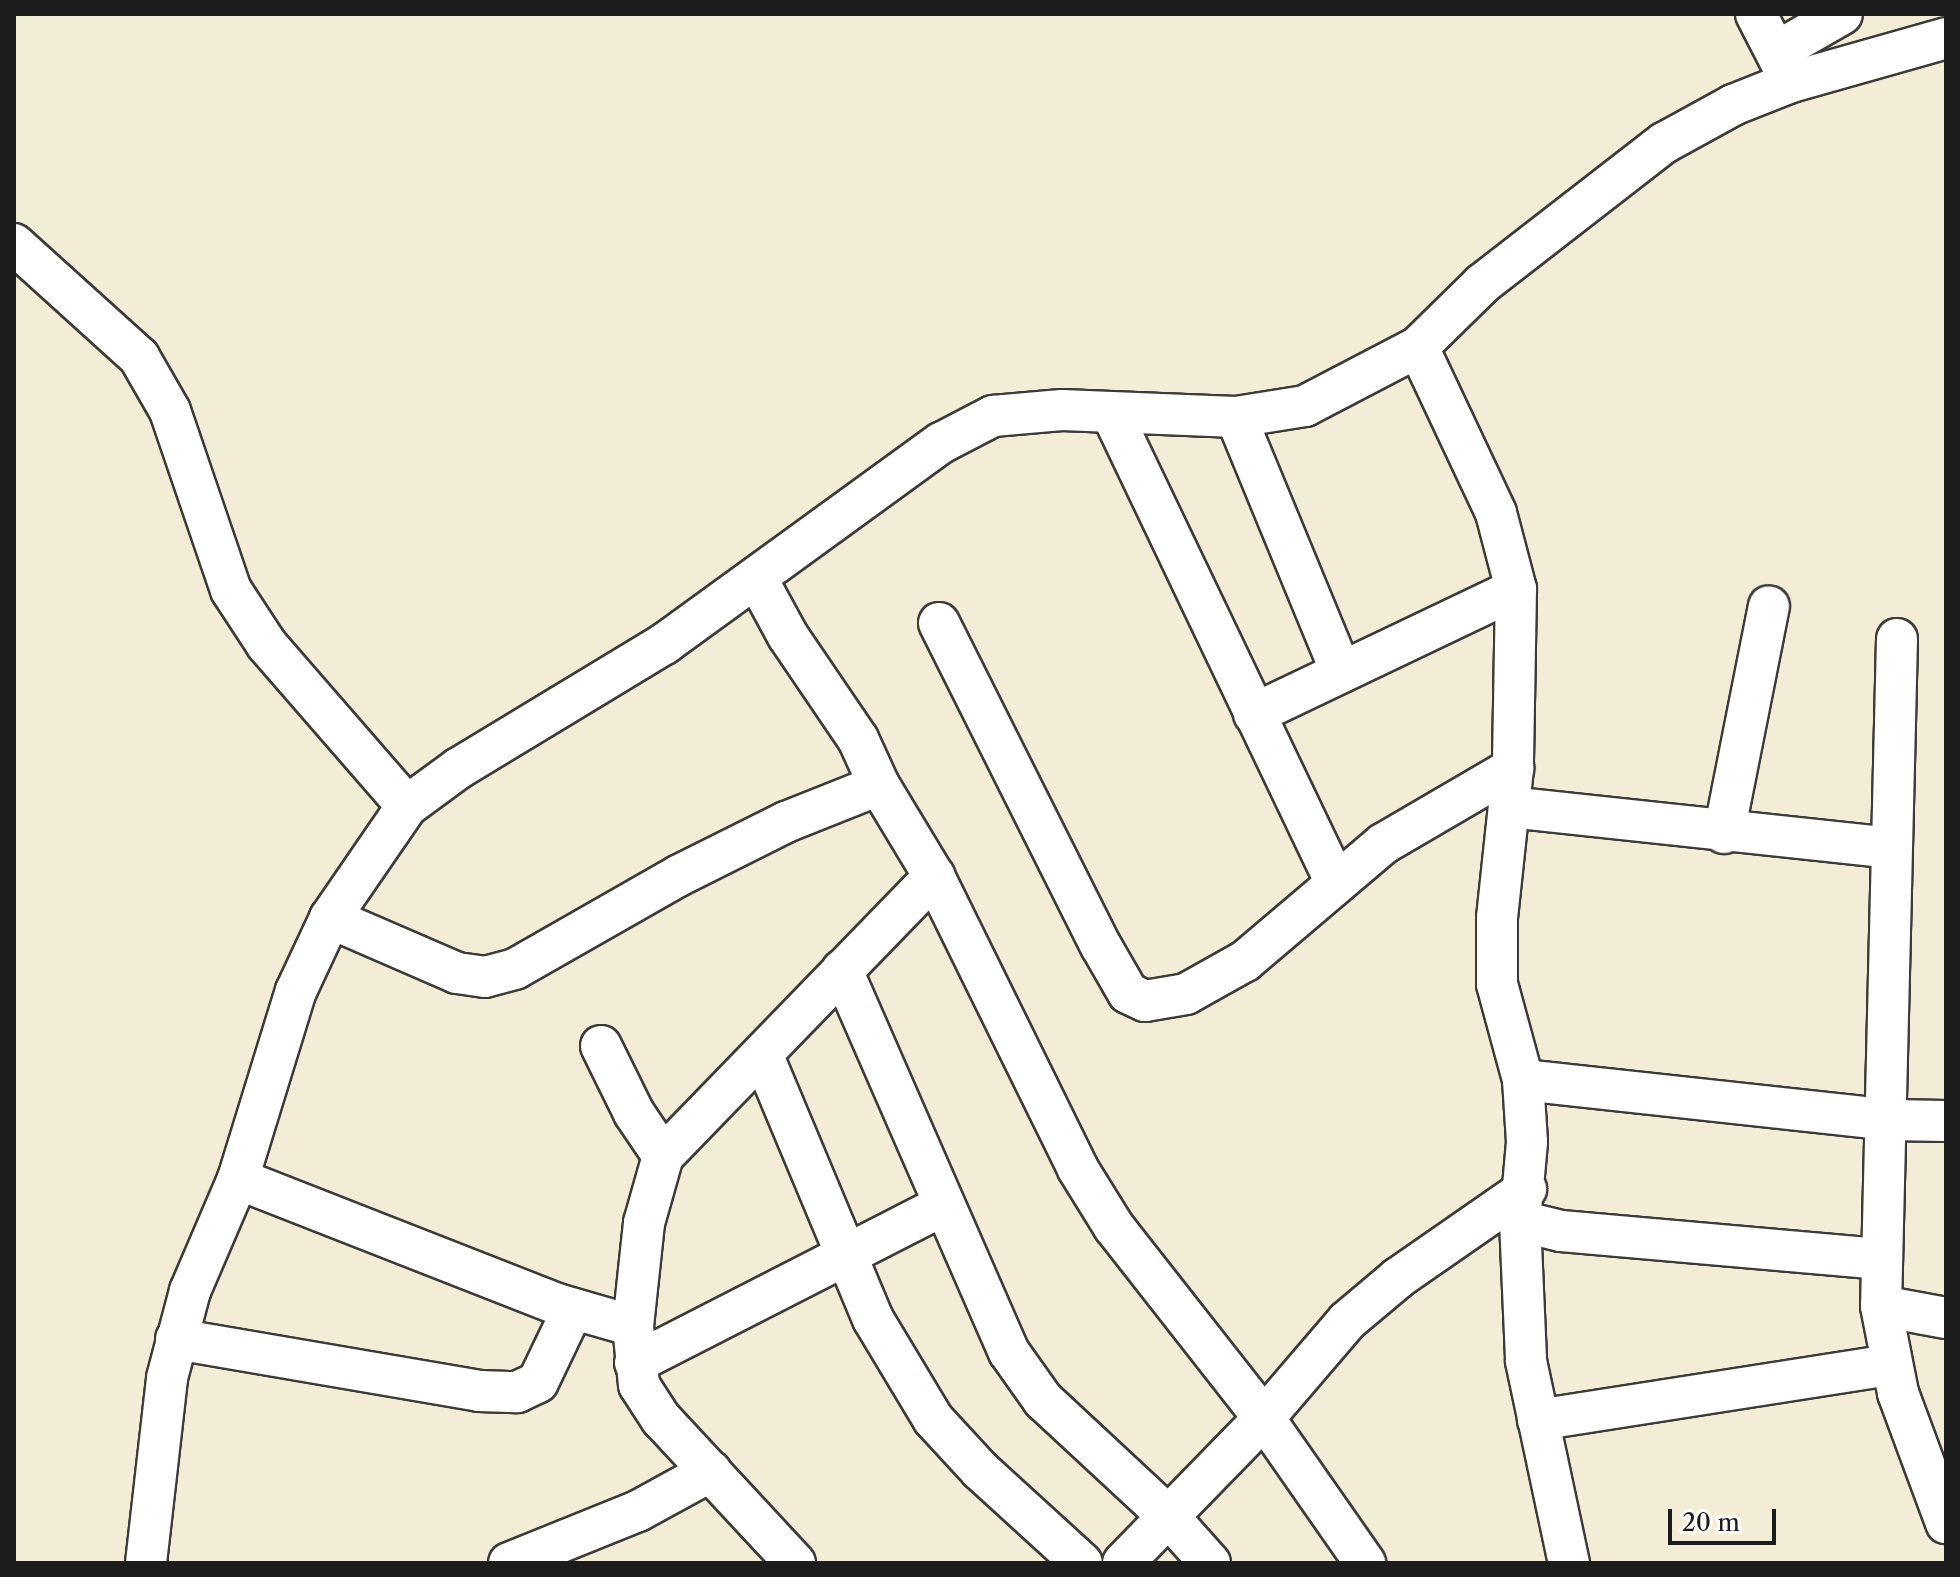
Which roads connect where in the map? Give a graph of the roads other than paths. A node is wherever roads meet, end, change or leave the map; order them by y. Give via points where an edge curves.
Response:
1 (1756, 14) edge
2 (1842, 14) edge
3 (1946, 38) edge
4 (1784, 67) junction
5 (14, 244) edge
6 (1418, 347) junction
7 (1111, 412) junction
8 (1236, 417) junction
9 (757, 579) junction
10 (1516, 589) junction
11 (1769, 606) dead end
12 (939, 623) dead end
13 (1897, 639) dead end
14 (1341, 672) junction
15 (1254, 714) junction
16 (1513, 768) junction
17 (879, 785) junction
18 (407, 806) junction
19 (1509, 807) junction
20 (1724, 833) junction
21 (1890, 848) junction
22 (934, 876) junction
23 (1335, 881) junction
24 (330, 918) junction
25 (842, 970) junction
26 (601, 1046) dead end
27 (763, 1056) junction
28 (1523, 1080) junction
29 (1889, 1120) junction
30 (1946, 1121) edge
31 (663, 1156) junction
32 (238, 1179) junction
33 (1523, 1205) junction
34 (942, 1206) junction
35 (848, 1258) junction
36 (1879, 1259) junction
37 (1881, 1306) junction
38 (573, 1309) junction
39 (1946, 1318) edge
40 (176, 1339) junction
41 (634, 1345) junction
42 (1891, 1365) junction
43 (1264, 1418) junction
44 (1538, 1420) junction
45 (711, 1471) junction
46 (1168, 1516) junction
47 (1946, 1523) edge
48 (146, 1563) edge
49 (509, 1563) edge
50 (795, 1563) edge
51 (1082, 1563) edge
52 (1123, 1563) edge
53 (1210, 1563) edge
54 (1365, 1563) edge
55 (1569, 1563) edge

1 - 4 street
2 - 4 street
3 - 4 street
4 - 6 street via 1733,105 1664,143 1482,284
5 - 18 street via 139,357 170,411 231,590 267,645
6 - 8 street via 1305,406
6 - 10 street via 1496,513
7 - 8 street
7 - 9 street via 993,416 941,443
7 - 15 street
8 - 14 street
9 - 17 street via 788,636 858,739
9 - 18 street
10 - 14 street
10 - 16 street
11 - 20 street
12 - 23 street via 1128,993 1162,1002 1198,987 1245,961
13 - 21 street
14 - 15 street
15 - 23 street
16 - 19 street
16 - 23 street via 1383,844
17 - 22 street
17 - 24 street via 786,822 678,876 515,969 485,977 457,973
18 - 24 street
19 - 20 street via 1570,810
19 - 28 street via 1497,918 1497,984
20 - 21 street
21 - 29 street
22 - 25 street
22 - 43 street via 1078,1169 1114,1227
24 - 32 street via 296,991
25 - 27 street
25 - 34 street
26 - 31 street via 634,1113
27 - 31 street
27 - 35 street
28 - 29 street
28 - 33 street
29 - 30 street
29 - 36 street
31 - 41 street via 644,1223
32 - 38 street
32 - 40 street via 190,1291
33 - 36 street via 1561,1231
33 - 43 street via 1398,1278 1347,1321
33 - 44 street via 1526,1361
34 - 35 street
34 - 46 street via 1009,1352 1043,1400
35 - 41 street
35 - 51 street via 873,1319 933,1419 980,1470
36 - 37 street
37 - 39 street
37 - 42 street
38 - 40 street via 538,1382 517,1392 479,1391
38 - 41 street
40 - 48 street
41 - 45 street via 649,1403
42 - 44 street
42 - 47 street
43 - 46 street
43 - 54 street
44 - 55 street
45 - 49 street via 638,1511
45 - 50 street
46 - 52 street
46 - 53 street

